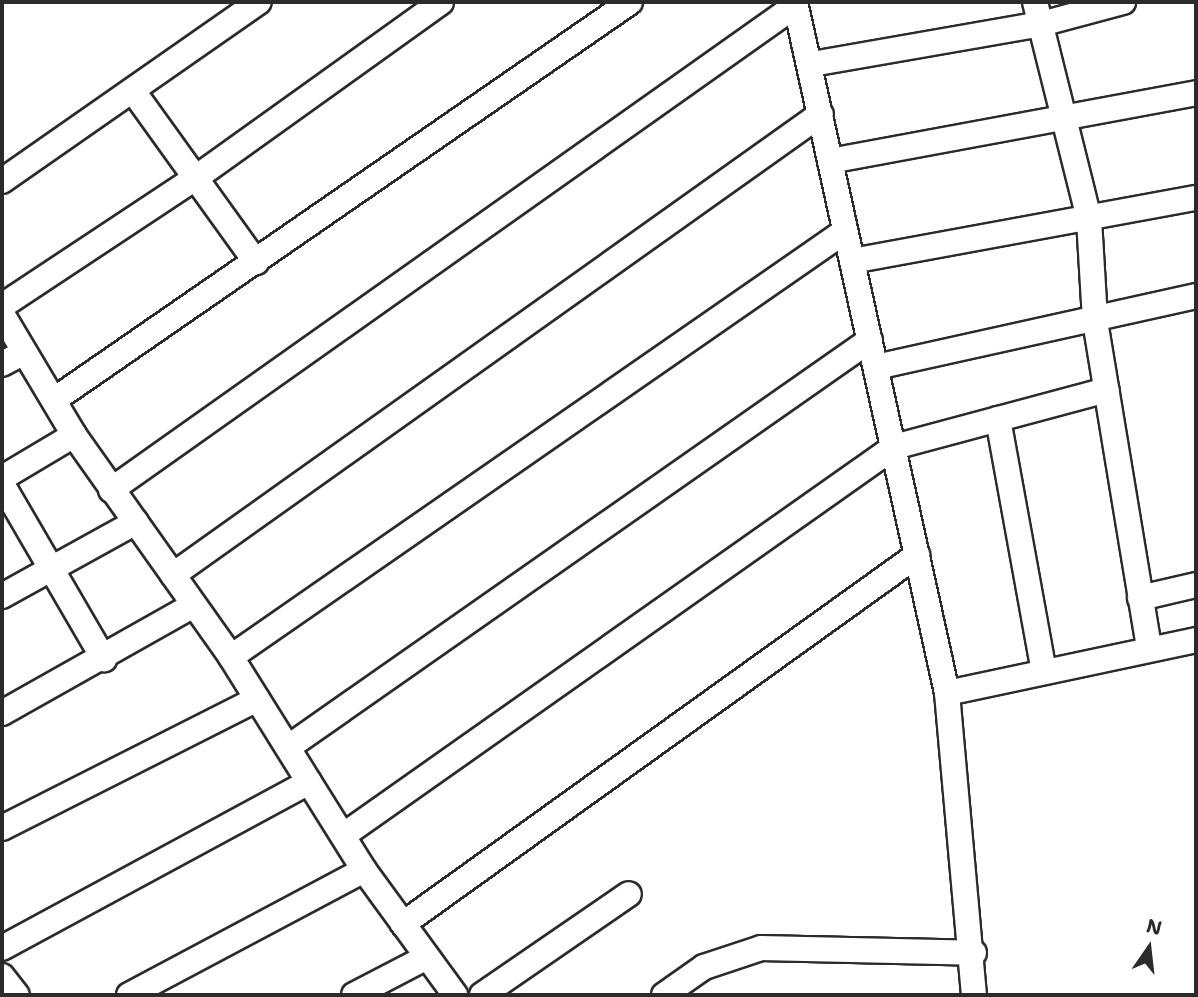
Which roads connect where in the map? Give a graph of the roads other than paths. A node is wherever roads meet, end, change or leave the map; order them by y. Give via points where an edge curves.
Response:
1 (259, 2) edge
2 (441, 2) edge
3 (630, 2) edge
4 (1123, 2) edge
5 (796, 4) edge
6 (1038, 13) edge
7 (811, 64) junction
8 (133, 91) junction
9 (1196, 93) edge
10 (821, 114) junction
11 (1065, 118) junction
12 (830, 162) junction
13 (197, 177) junction
14 (2, 181) edge
15 (1196, 198) edge
16 (1089, 219) junction
17 (845, 231) junction
18 (852, 261) junction
19 (256, 262) junction
20 (1196, 296) edge
21 (2, 306) edge
22 (2, 314) edge
23 (1095, 321) junction
24 (870, 340) junction
25 (12, 358) edge
26 (876, 367) junction
27 (1106, 390) junction
28 (54, 400) junction
29 (998, 419) junction
30 (74, 435) junction
31 (894, 447) junction
32 (2, 481) edge
33 (111, 490) junction
34 (136, 522) junction
35 (917, 555) junction
36 (52, 570) junction
37 (173, 575) junction
38 (1196, 585) edge
39 (2, 596) edge
40 (1140, 598) junction
41 (194, 606) junction
42 (1196, 640) edge
43 (1149, 646) junction
44 (231, 657) junction
45 (104, 659) junction
46 (1044, 671) junction
47 (947, 693) junction
48 (257, 699) junction
49 (2, 713) edge
50 (290, 746) junction
51 (309, 782) junction
52 (2, 828) edge
53 (344, 835) junction
54 (364, 870) junction
55 (629, 894) dead end
56 (403, 924) junction
57 (2, 948) edge
58 (974, 953) junction
59 (427, 957) junction
60 (2, 976) edge
61 (17, 995) edge
62 (129, 995) edge
63 (354, 995) edge
64 (455, 995) edge
65 (482, 995) edge
66 (664, 995) edge
67 (974, 995) edge

1 - 8 street
2 - 13 street
3 - 19 street
4 - 6 street
5 - 7 street
5 - 33 street
6 - 7 street
6 - 11 street
7 - 10 street
8 - 13 street
8 - 14 street
9 - 11 street
10 - 12 street
10 - 37 street
11 - 12 street
11 - 16 street
12 - 17 street
13 - 19 street
13 - 21 street
15 - 16 street
16 - 18 street
16 - 23 street
17 - 18 street
17 - 44 street
18 - 24 street
19 - 28 street
20 - 23 street
22 - 25 street
23 - 26 street
23 - 27 street
24 - 26 street
24 - 50 street
25 - 28 street
26 - 31 street
27 - 29 street
27 - 40 street
28 - 30 street
29 - 31 street
29 - 46 street
30 - 32 street
30 - 33 street
31 - 35 street
31 - 53 street
32 - 36 street
33 - 34 street
34 - 36 street
34 - 37 street
35 - 47 street
35 - 56 street
36 - 39 street
36 - 45 street
37 - 41 street
38 - 40 street
40 - 43 street
41 - 44 street
41 - 45 street
42 - 43 street
43 - 46 street
44 - 48 street
45 - 49 street
46 - 47 street
47 - 58 street
48 - 50 street
48 - 52 street
50 - 51 street
51 - 53 street
51 - 57 street
53 - 54 street
54 - 56 street
54 - 62 street
55 - 65 street
56 - 59 street
58 - 66 street via 761,948 704,967
58 - 67 street
59 - 63 street
59 - 64 street
60 - 61 street

